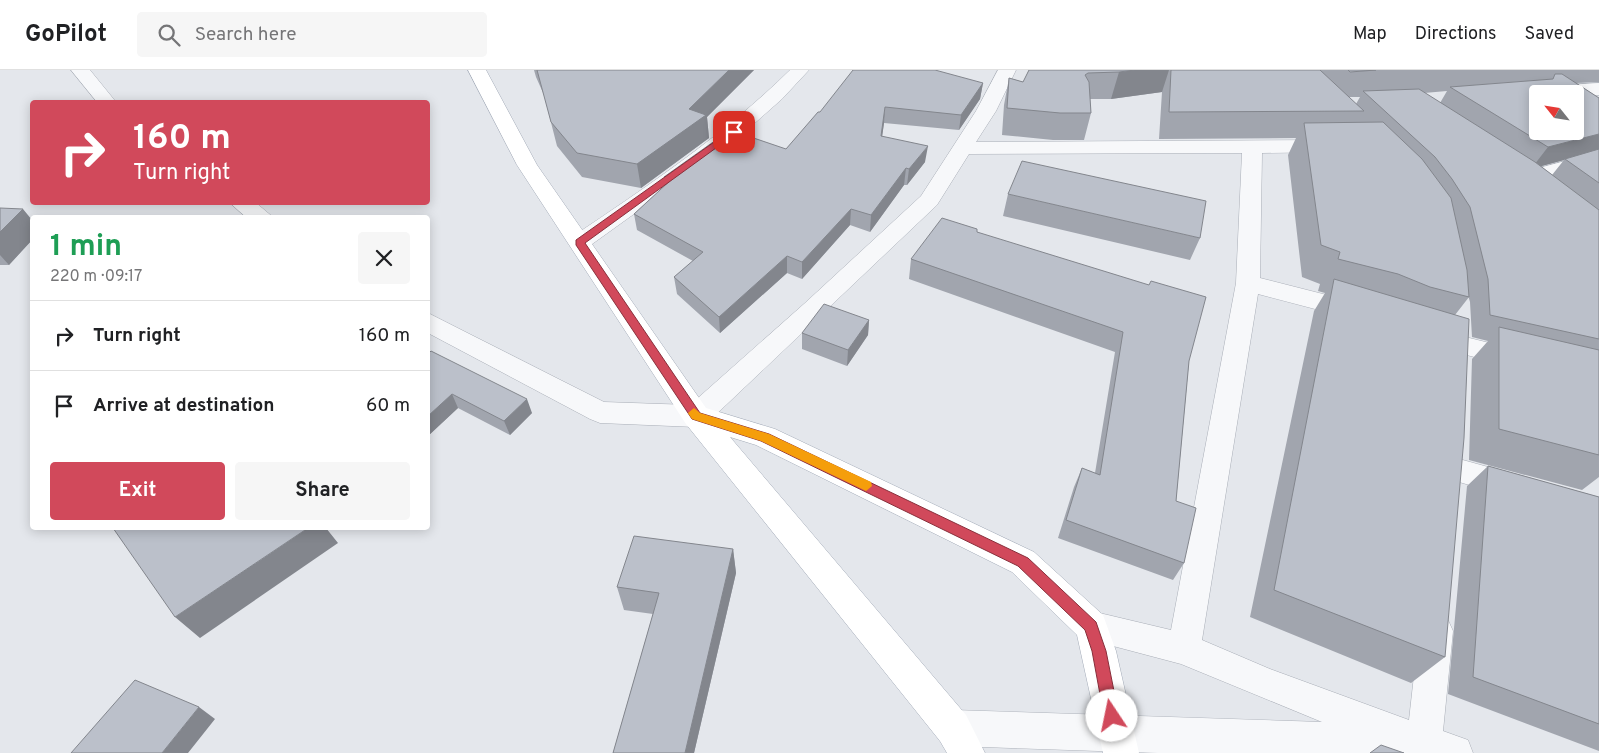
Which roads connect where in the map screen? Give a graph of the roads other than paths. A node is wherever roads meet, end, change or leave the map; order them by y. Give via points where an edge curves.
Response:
1 (80, 70) edge
2 (478, 70) edge
3 (800, 70) edge
4 (1007, 70) edge
5 (1593, 70) edge
6 (1599, 74) edge
7 (1599, 89) edge
8 (1584, 90) edge
9 (105, 100) edge
10 (1351, 146) edge
11 (1252, 147) junction
12 (962, 148) junction
13 (1599, 158) edge
14 (1549, 194) edge
15 (244, 205) edge
16 (259, 215) edge
17 (580, 242) junction
18 (1248, 283) junction
19 (1381, 320) edge
20 (430, 323) edge
21 (1414, 332) edge
22 (1458, 332) junction
23 (1543, 364) edge
24 (1457, 374) edge
25 (696, 416) junction
26 (1454, 440) edge
27 (1452, 469) junction
28 (1544, 495) edge
29 (1450, 498) edge
30 (1438, 606) edge
31 (1091, 626) junction
32 (1184, 649) junction
33 (960, 740) edge
34 (1118, 743) edge
35 (1440, 748) edge

1 - 9 street
2 - 17 main road via 527,165
3 - 17 street via 771,101 734,132
4 - 12 street
5 - 6 street
7 - 8 street
10 - 11 street
11 - 12 street
11 - 18 street
12 - 25 street via 929,200
13 - 14 street via 1519,173
15 - 16 street
17 - 25 main road
18 - 19 street
18 - 32 street
20 - 25 street via 600,412
21 - 22 street
22 - 23 street
22 - 24 street
25 - 31 main road via 765,437 1023,562
25 - 33 main road
26 - 27 street
27 - 28 street
27 - 29 street
30 - 35 street
31 - 32 street
31 - 34 main road
32 - 35 street via 1266,684
33 - 34 street
34 - 35 street

